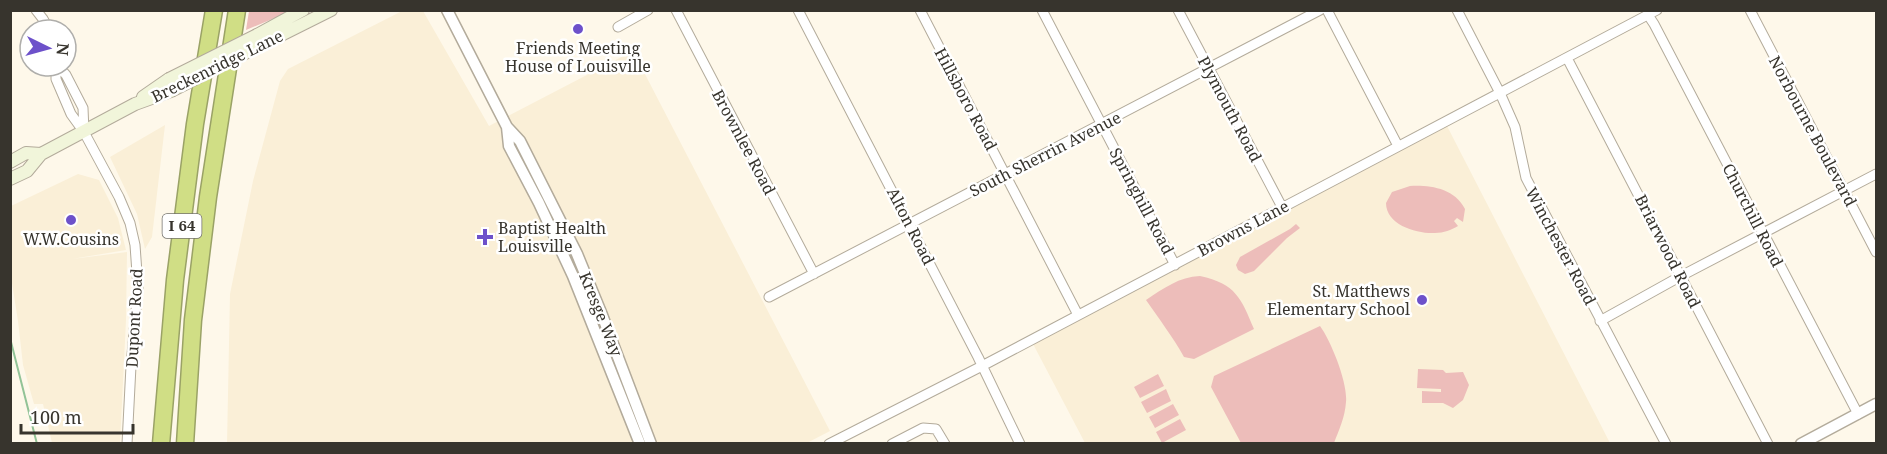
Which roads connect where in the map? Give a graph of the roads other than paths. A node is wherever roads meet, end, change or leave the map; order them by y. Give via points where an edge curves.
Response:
1 (214, 10) edge
2 (237, 10) edge
3 (303, 10) edge
4 (331, 10) edge
5 (447, 10) edge
6 (648, 10) edge
7 (676, 10) edge
8 (798, 10) edge
9 (920, 10) edge
10 (1042, 10) edge
11 (1178, 10) edge
12 (1320, 10) edge
13 (1328, 10) edge
14 (1456, 10) edge
15 (1750, 10) edge
16 (1652, 13) edge
17 (618, 27) dead end
18 (1567, 58) junction
19 (1209, 68) junction
20 (68, 78) edge
21 (170, 85) junction
22 (1500, 93) junction
23 (1102, 125) junction
24 (507, 127) junction
25 (84, 132) junction
26 (1398, 146) junction
27 (41, 154) junction
28 (10, 162) edge
29 (1876, 174) edge
30 (1005, 175) junction
31 (10, 179) edge
32 (1845, 191) junction
33 (1282, 207) junction
34 (910, 224) junction
35 (1763, 234) junction
36 (1876, 252) edge
37 (1175, 265) junction
38 (814, 274) junction
39 (1681, 276) junction
40 (769, 297) dead end
41 (1078, 315) junction
42 (1600, 321) junction
43 (982, 366) junction
44 (1876, 404) edge
45 (1858, 414) junction
46 (127, 444) edge
47 (161, 444) edge
48 (185, 444) edge
49 (640, 444) edge
50 (651, 444) edge
51 (829, 444) edge
52 (892, 444) edge
53 (945, 444) edge
54 (1020, 444) edge
55 (1666, 444) edge
56 (1768, 444) edge
57 (1801, 444) edge

1 - 47 highway, I 64 via 175,280
2 - 48 highway, I 64 via 208,196
3 - 21 main road, Breckenridge Lane, bridge
4 - 21 main road, Breckenridge Lane, bridge
5 - 24 street, Kresge Way
6 - 17 street
7 - 38 street, Brownlee Road
8 - 34 street, Alton Road
9 - 30 street, Hillsboro Road
10 - 23 street, Springhill Road
11 - 19 street, Plymouth Road
12 - 19 street, South Sherrin Avenue
13 - 26 street
14 - 22 street, Winchester Road
15 - 32 street, Norbourne Boulevard
16 - 18 street, Browns Lane
16 - 35 street, Churchill Road via 1654,24
18 - 22 street, Browns Lane
18 - 39 street, Briarwood Road
19 - 23 street, South Sherrin Avenue
19 - 33 street, Plymouth Road
20 - 25 street via 83,108
21 - 25 main road, Breckenridge Lane via 149,92
22 - 26 street, Browns Lane
22 - 42 street, Winchester Road via 1515,128 1526,178
23 - 30 street, South Sherrin Avenue
23 - 37 street, Springhill Road
24 - 49 street, Kresge Way via 509,146 573,276
24 - 50 street, Kresge Way via 520,141 576,254
25 - 27 main road, Breckenridge Lane
25 - 46 street, Dupont Road via 119,197 135,245 138,287
26 - 33 street, Browns Lane
27 - 28 main road, Breckenridge Lane via 26,153
27 - 31 main road, Breckenridge Lane via 27,171
29 - 32 street
30 - 34 street, South Sherrin Avenue
30 - 41 street, Hillsboro Road
32 - 35 street
32 - 36 street, Norbourne Boulevard
33 - 37 street, Browns Lane
34 - 38 street, South Sherrin Avenue
34 - 43 street, Alton Road
35 - 39 street
35 - 45 street, Churchill Road
37 - 41 street, Browns Lane
38 - 40 street, South Sherrin Avenue
39 - 42 street
39 - 56 street, Briarwood Road
41 - 43 street, Browns Lane
42 - 55 street, Winchester Road
43 - 51 street, Browns Lane
43 - 54 street, Alton Road
44 - 45 street
45 - 57 street
52 - 53 street via 923,428 936,429

